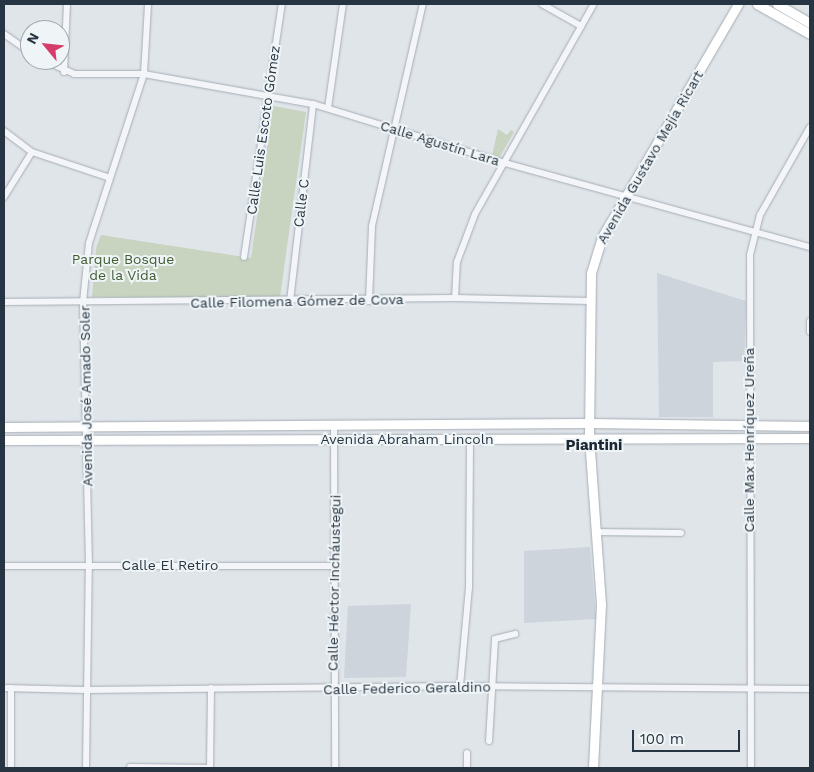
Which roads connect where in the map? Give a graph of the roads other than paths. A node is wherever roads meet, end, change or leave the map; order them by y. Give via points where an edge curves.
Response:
1 (67, 4) edge
2 (148, 4) edge
3 (282, 4) edge
4 (343, 4) edge
5 (424, 4) edge
6 (542, 4) edge
7 (594, 4) edge
8 (738, 4) edge
9 (758, 4) edge
10 (777, 4) edge
11 (810, 23) edge
12 (581, 26) junction
13 (4, 34) edge
14 (810, 34) edge
15 (20, 45) edge
16 (60, 70) edge
17 (64, 72) junction
18 (144, 74) junction
19 (269, 96) junction
20 (313, 104) junction
21 (328, 108) junction
22 (810, 127) edge
23 (394, 128) junction
24 (4, 131) edge
25 (32, 152) junction
26 (502, 162) junction
27 (110, 178) junction
28 (627, 195) junction
29 (4, 197) edge
30 (755, 229) junction
31 (810, 246) edge
32 (244, 257) dead end
33 (455, 298) junction
34 (369, 301) junction
35 (590, 301) junction
36 (4, 302) edge
37 (84, 302) junction
38 (290, 302) junction
39 (810, 322) edge
40 (810, 332) edge
41 (589, 423) junction
42 (810, 426) edge
43 (4, 427) edge
44 (334, 427) junction
45 (749, 427) junction
46 (87, 428) junction
47 (588, 436) junction
48 (748, 438) junction
49 (810, 438) edge
50 (470, 439) junction
51 (4, 440) edge
52 (86, 440) junction
53 (334, 440) junction
54 (596, 532) junction
55 (680, 533) dead end
56 (89, 565) junction
57 (4, 566) edge
58 (336, 566) junction
59 (515, 634) dead end
60 (460, 686) junction
61 (490, 686) junction
62 (597, 687) junction
63 (7, 688) edge
64 (211, 688) junction
65 (332, 689) junction
66 (810, 689) edge
67 (85, 690) junction
68 (750, 690) junction
69 (490, 741) dead end
70 (467, 753) dead end
71 (130, 767) dead end
72 (11, 768) edge
73 (86, 768) edge
74 (210, 768) edge
75 (335, 768) edge
76 (467, 768) edge
77 (593, 768) edge
78 (751, 768) edge

1 - 17 street
2 - 18 street, Avenida José Amado Soler
3 - 19 street, Calle Luis Escoto Gómez
4 - 21 street
5 - 23 street
6 - 12 street
7 - 12 street
8 - 28 main road, Avenida Gustavo Mejía Ricart
9 - 14 main road
10 - 11 main road
12 - 26 street
13 - 15 street
16 - 17 street
17 - 18 street, Calle Agustín Lara
18 - 19 street, Calle Agustín Lara
18 - 27 street, Avenida José Amado Soler
19 - 20 street, Calle Agustín Lara
19 - 32 street, Calle Luis Escoto Gómez
20 - 21 street, Calle Agustín Lara
20 - 38 street, Calle C
21 - 23 street, Calle Agustín Lara
22 - 30 street, Calle Max Henríquez Ureña via 765,204
23 - 26 street, Calle Agustín Lara
23 - 34 street via 372,226
24 - 25 street
25 - 27 street
25 - 29 street
26 - 28 street, Calle Agustín Lara
26 - 33 street via 461,247 455,273
27 - 37 street, Avenida José Amado Soler via 89,242
28 - 30 street, Calle Agustín Lara
28 - 35 main road, Avenida Gustavo Mejía Ricart via 597,249 590,274
30 - 31 street, Calle Agustín Lara
30 - 45 street, Calle Max Henríquez Ureña via 750,255
33 - 34 street, Calle Filomena Gómez de Cova
33 - 35 street, Calle Filomena Gómez de Cova
34 - 38 street, Calle Filomena Gómez de Cova
35 - 41 main road, Avenida Gustavo Mejía Ricart
36 - 37 street, Calle Filomena Gómez de Cova
37 - 38 street, Calle Filomena Gómez de Cova
37 - 46 street, Avenida José Amado Soler
39 - 40 street
41 - 44 main road, Avenida Abraham Lincoln
41 - 45 main road, Avenida Abraham Lincoln
41 - 47 main road, Avenida Gustavo Mejía Ricart
42 - 45 main road, Avenida Abraham Lincoln
43 - 46 main road, Avenida Abraham Lincoln
44 - 46 main road, Avenida Abraham Lincoln
44 - 53 street, Calle Héctor Incháustegui
45 - 48 street, Calle Max Henríquez Ureña
46 - 52 street, Avenida José Amado Soler
47 - 48 main road, Avenida Abraham Lincoln
47 - 50 main road, Avenida Abraham Lincoln
47 - 54 main road, Avenida Gustavo Mejía Ricart
48 - 49 main road, Avenida Abraham Lincoln
48 - 68 street, Calle Max Henríquez Ureña
50 - 53 main road, Avenida Abraham Lincoln
50 - 60 street via 469,588
51 - 52 main road, Avenida Abraham Lincoln
52 - 53 main road, Avenida Abraham Lincoln
52 - 56 street, Avenida José Amado Soler
53 - 58 street, Calle Héctor Incháustegui
54 - 55 street
54 - 62 main road, Avenida Gustavo Mejía Ricart via 601,604
56 - 57 street, Calle El Retiro
56 - 58 street, Calle El Retiro
56 - 67 street, Avenida José Amado Soler
58 - 65 street, Calle Héctor Incháustegui
59 - 61 street via 495,639
60 - 61 street, Calle Federico Geraldino
60 - 65 street, Calle Federico Geraldino
61 - 62 street, Calle Federico Geraldino
61 - 69 street
62 - 68 street, Calle Federico Geraldino
62 - 77 main road, Avenida Gustavo Mejía Ricart
63 - 67 street, Calle Federico Geraldino
63 - 72 street
64 - 65 street, Calle Federico Geraldino
64 - 67 street, Calle Federico Geraldino
64 - 74 street
65 - 75 street, Calle Héctor Incháustegui
66 - 68 street, Calle Federico Geraldino
67 - 73 street, Avenida José Amado Soler
68 - 78 street, Calle Max Henríquez Ureña
70 - 76 street
71 - 74 street

